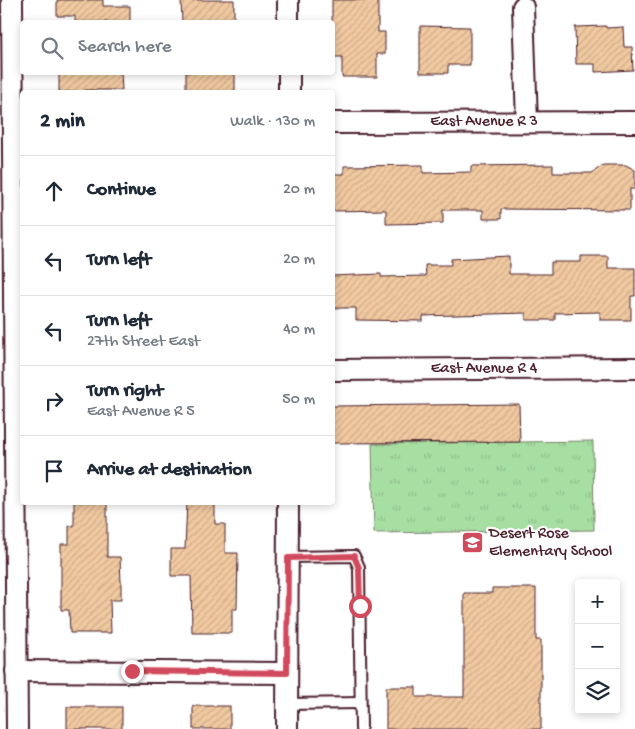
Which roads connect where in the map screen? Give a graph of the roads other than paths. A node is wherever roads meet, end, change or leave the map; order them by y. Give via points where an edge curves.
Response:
1 (12, 0) edge
2 (288, 0) edge
3 (524, 7) dead end
4 (288, 20) edge
5 (289, 75) edge
6 (289, 90) edge
7 (528, 122) junction
8 (635, 122) edge
9 (335, 123) edge
10 (635, 368) edge
11 (335, 370) edge
12 (7, 372) edge
13 (288, 505) edge
14 (288, 558) junction
15 (16, 670) junction
16 (287, 673) junction
17 (360, 703) junction
18 (287, 704) junction
19 (17, 729) edge
20 (287, 729) edge
21 (361, 729) edge

1 - 12 street
2 - 4 street
3 - 7 street
5 - 6 street
7 - 8 street, East Avenue R 3
7 - 9 street, East Avenue R 3
10 - 11 street, East Avenue R 4
12 - 15 street
13 - 14 street
14 - 16 street
14 - 17 lane via 354,556 359,568
15 - 16 street
15 - 19 street
16 - 18 street
17 - 18 lane
17 - 21 lane
18 - 20 street

